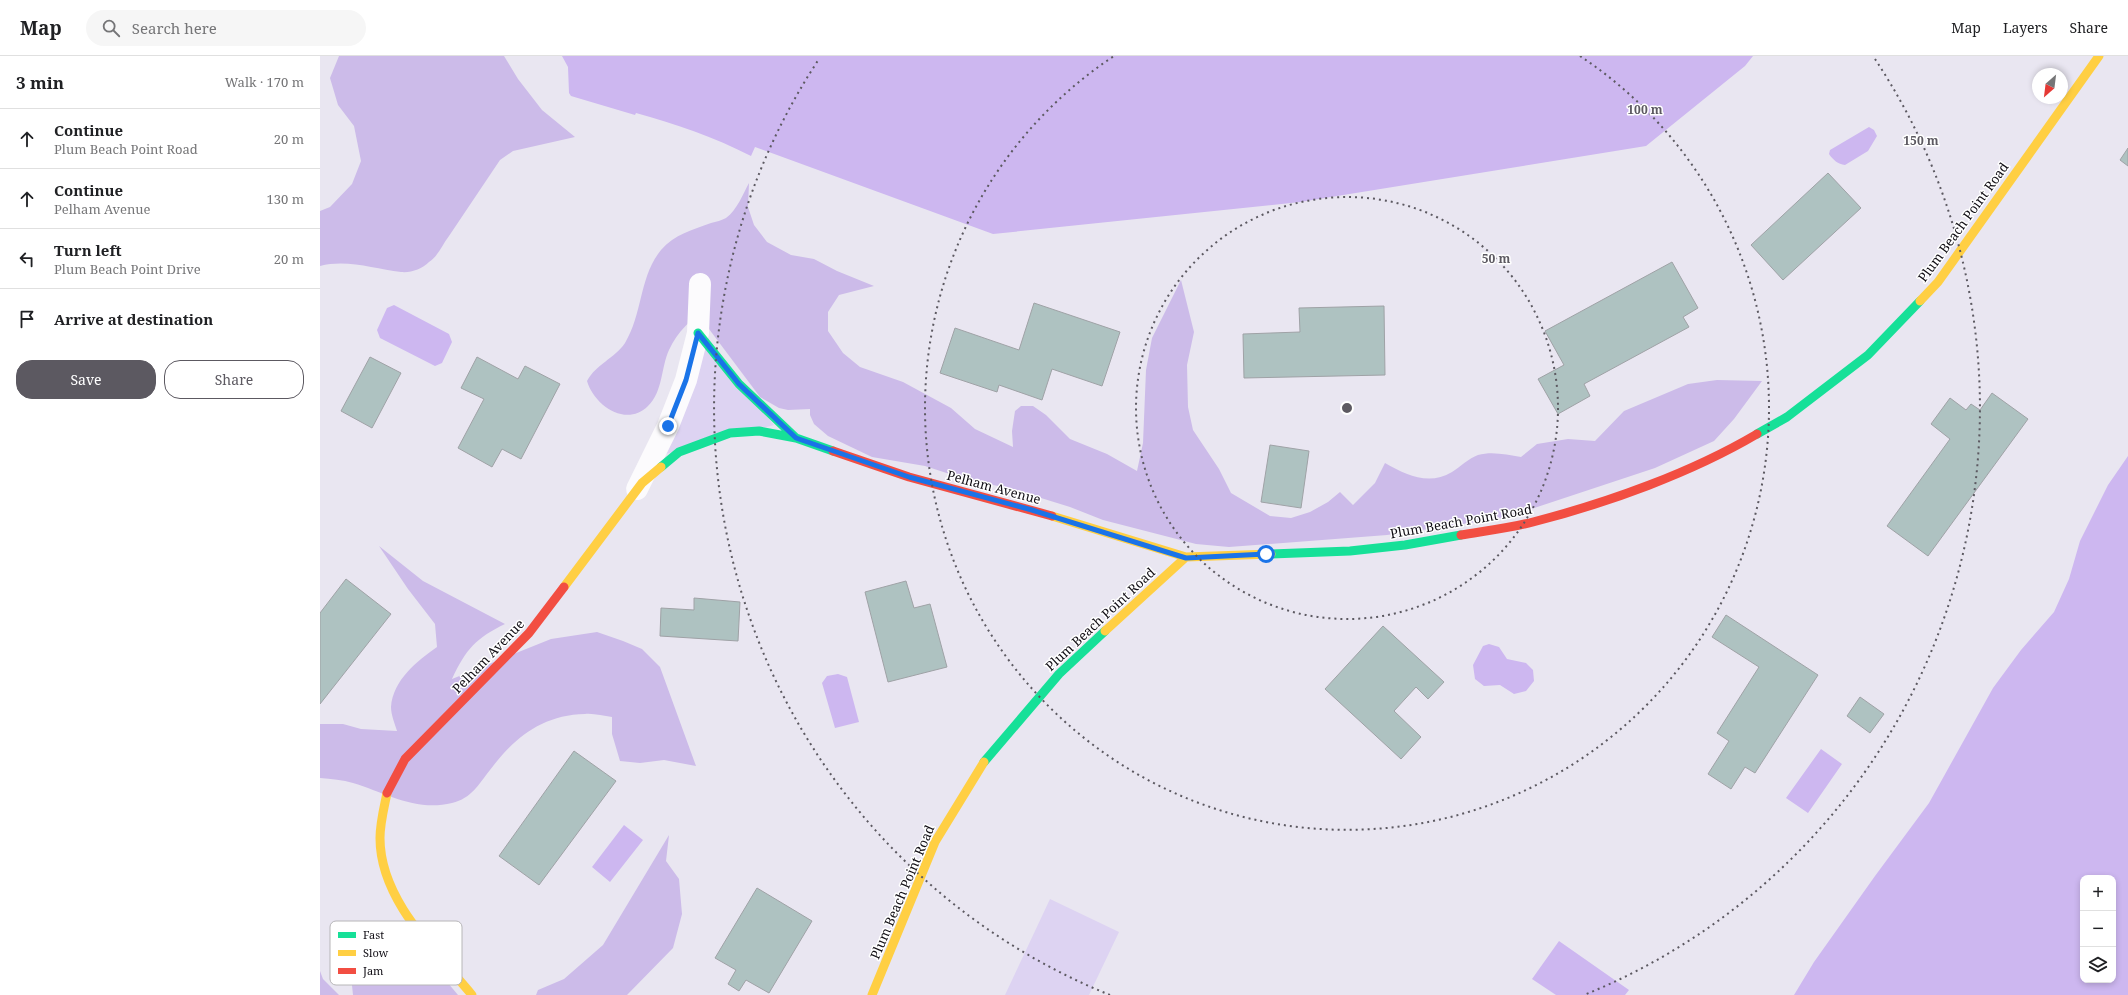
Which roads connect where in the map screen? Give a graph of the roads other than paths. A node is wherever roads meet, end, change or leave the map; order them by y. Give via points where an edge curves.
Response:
1 (2099, 56) edge
2 (700, 284) dead end
3 (698, 333) junction
4 (796, 438) junction
5 (636, 491) junction
6 (1186, 558) junction
7 (411, 921) edge
8 (462, 983) edge
9 (472, 995) edge
10 (872, 995) edge

1 - 6 street, Plum Beach Point Road via 1938,282 1868,355 1787,417 1730,450 1613,499 1532,522 1405,545 1350,551
2 - 3 street
3 - 4 street, Pelham Avenue via 739,384
3 - 5 street via 686,380 668,426
4 - 5 street, Pelham Avenue via 759,431 730,433 679,452
4 - 6 street, Pelham Avenue via 909,477 1032,510
5 - 7 street, Pelham Avenue via 529,633 405,759 388,790 380,839 384,869 400,907
6 - 10 street, Plum Beach Point Road via 1058,674 980,767 935,842
8 - 9 street, Pelham Avenue

